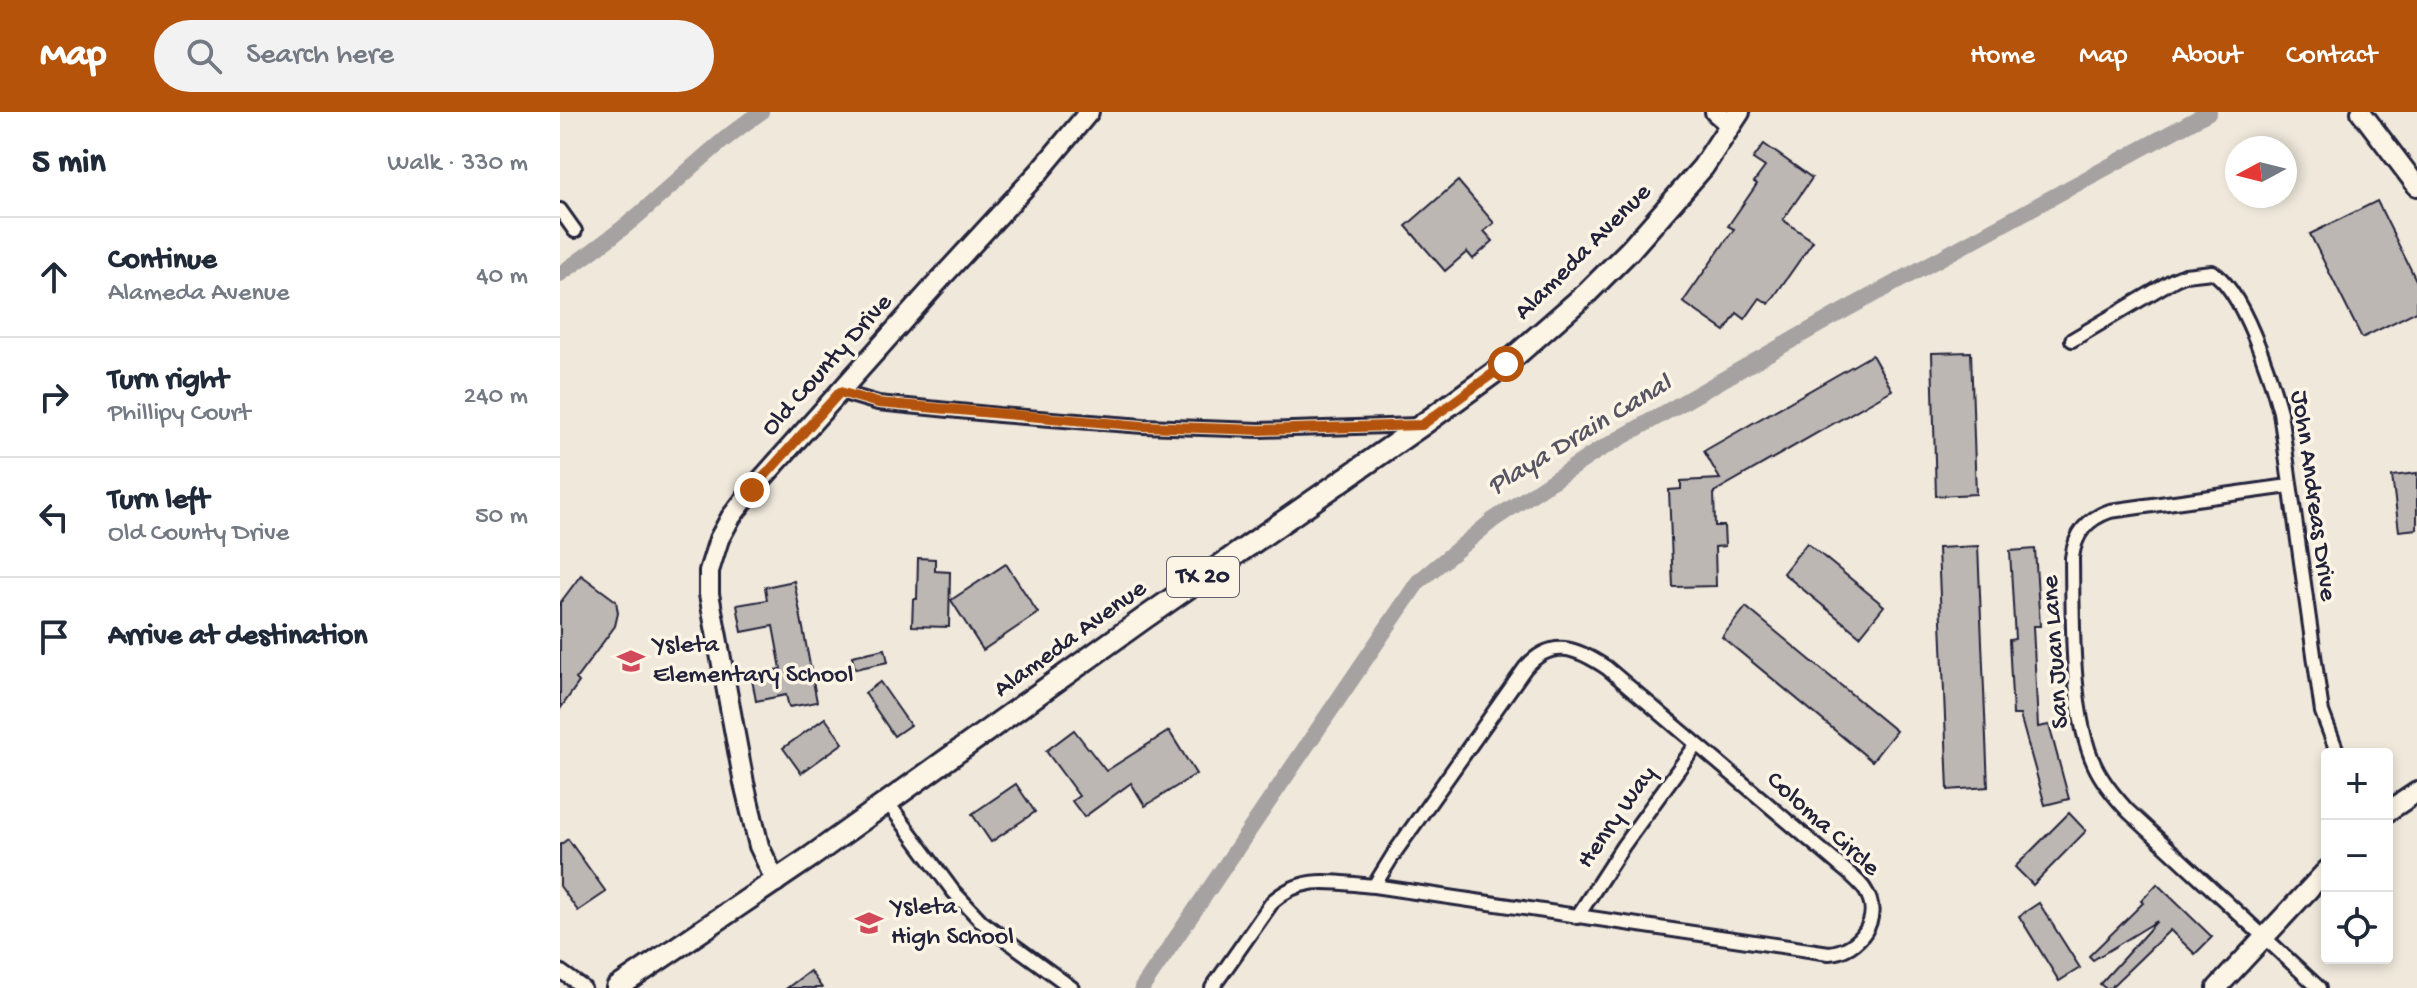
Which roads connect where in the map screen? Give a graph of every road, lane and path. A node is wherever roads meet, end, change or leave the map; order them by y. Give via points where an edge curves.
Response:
1 (1089, 112) edge
2 (2361, 112) edge
3 (1728, 116) edge
4 (2417, 186) edge
5 (560, 210) edge
6 (575, 231) dead end
7 (2072, 340) dead end
8 (840, 392) junction
9 (1422, 425) junction
10 (2289, 486) junction
11 (1696, 745) junction
12 (2336, 748) edge
13 (2417, 792) edge
14 (888, 803) junction
15 (2393, 808) edge
16 (2321, 876) edge
17 (776, 882) junction
18 (1374, 886) junction
19 (1577, 917) junction
20 (2263, 937) junction
21 (560, 971) edge
22 (584, 988) edge
23 (617, 988) edge
24 (1072, 988) edge
25 (1212, 988) edge
26 (2217, 988) edge
27 (2319, 988) edge

1 - 8 street, Old County Drive
2 - 4 street
3 - 9 main road, Alameda Avenue / TX 20 via 1703,167 1587,293 1506,364
5 - 6 street
7 - 10 street, John Andreas Drive via 2175,279 2206,271 2219,276 2250,327 2272,379
8 - 9 street via 878,403 1143,426 1260,430
8 - 17 street, Old County Drive via 731,517 709,571 713,621 744,783 759,846
9 - 14 main road, Alameda Avenue / TX 20
10 - 12 street, John Andreas Drive via 2322,712
10 - 20 street, San Juan Lane via 2110,511 2086,524 2072,558 2082,728 2095,768 2128,811
11 - 18 street, Coloma Circle via 1587,655 1565,648 1542,653 1525,668
11 - 19 street, Henry Way
11 - 19 street, Coloma Circle via 1863,887 1871,903 1870,921 1860,940 1829,953
13 - 15 street
14 - 17 main road, Alameda Avenue / TX 20
14 - 24 street via 975,915
16 - 20 street
17 - 23 main road, Alameda Avenue / TX 20
18 - 19 street, Coloma Circle
18 - 25 street, Coloma Circle via 1314,881 1285,891
20 - 26 street
20 - 27 street, San Juan Lane
21 - 22 street

